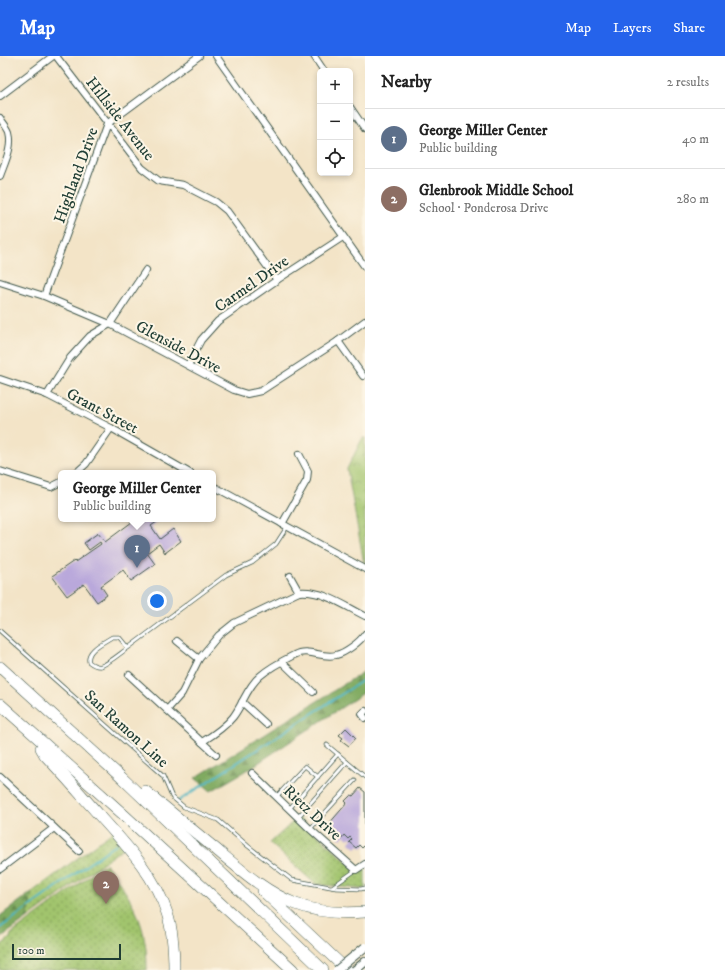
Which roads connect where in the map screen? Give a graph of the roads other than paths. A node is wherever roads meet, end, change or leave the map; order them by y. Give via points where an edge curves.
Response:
1 (55, 56) edge
2 (199, 56) edge
3 (216, 56) edge
4 (314, 56) edge
5 (322, 68) edge
6 (0, 96) edge
7 (353, 111) edge
8 (0, 118) edge
9 (107, 124) junction
10 (365, 129) edge
11 (0, 176) edge
12 (343, 237) junction
13 (365, 267) edge
14 (146, 270) dead end
15 (277, 280) junction
16 (0, 282) edge
17 (44, 296) junction
18 (365, 321) edge
19 (110, 324) junction
20 (338, 341) junction
21 (188, 365) junction
22 (362, 376) dead end
23 (0, 379) edge
24 (47, 395) junction
25 (111, 428) junction
26 (299, 454) dead end
27 (79, 470) edge
28 (185, 470) edge
29 (0, 471) edge
30 (58, 484) edge
31 (216, 488) edge
32 (284, 526) junction
33 (365, 569) edge
34 (290, 576) dead end
35 (299, 592) junction
36 (365, 616) edge
37 (0, 631) edge
38 (365, 634) edge
39 (177, 641) dead end
40 (128, 648) junction
41 (199, 659) junction
42 (282, 662) junction
43 (0, 667) edge
44 (130, 675) dead end
45 (313, 692) dead end
46 (242, 702) junction
47 (0, 704) edge
48 (167, 710) junction
49 (365, 711) edge
50 (365, 718) edge
51 (266, 724) dead end
52 (37, 738) junction
53 (202, 742) junction
54 (327, 745) dead end
55 (338, 754) junction
56 (216, 755) dead end
57 (348, 762) junction
58 (252, 773) dead end
59 (0, 777) edge
60 (121, 777) junction
61 (318, 777) junction
62 (365, 777) edge
63 (355, 780) dead end
64 (277, 797) junction
65 (289, 809) junction
66 (298, 817) junction
67 (54, 828) junction
68 (310, 829) junction
69 (79, 851) dead end
70 (233, 864) junction
71 (365, 864) edge
72 (0, 869) edge
73 (356, 870) junction
74 (332, 887) junction
75 (365, 888) edge
76 (365, 912) edge
77 (365, 947) edge
78 (365, 962) edge
79 (174, 970) edge
80 (293, 970) edge
81 (323, 970) edge
82 (337, 970) edge
83 (347, 970) edge
84 (355, 970) edge

1 - 6 street
1 - 9 street, Hillside Avenue
2 - 9 street, Highland Drive
3 - 12 street
4 - 5 street
7 - 10 street
8 - 11 street via 8,131 10,141 9,152
9 - 15 street, Hillside Avenue via 142,168 159,181 183,185 216,202 227,211
9 - 17 street, Highland Drive
12 - 13 street
12 - 15 street, Carmel Drive
14 - 19 street
15 - 21 street, Carmel Drive via 218,321 201,340
16 - 17 street, Glenside Drive
17 - 19 street, Glenside Drive
18 - 20 street, Glenside Drive
19 - 21 street, Glenside Drive
19 - 24 street via 90,336 70,358
20 - 21 street, Glenside Drive via 261,391 248,394 234,390
20 - 22 street
23 - 24 street, Grant Street
24 - 25 street, Grant Street
25 - 27 street
25 - 28 street, Grant Street
26 - 32 street via 308,471 308,480
29 - 30 street via 51,487
31 - 32 street
32 - 33 street
32 - 40 lane via 276,544 252,562 226,575
34 - 35 street
35 - 36 street via 310,591 323,595
35 - 41 street via 234,623 219,635
37 - 74 lane, San Ramon Line via 163,776 172,798 184,807 218,820 292,880
38 - 42 street via 351,647 335,655 309,651 295,654
39 - 41 street
40 - 40 lane via 102,666 89,662 90,652 112,636 119,637
41 - 48 street via 182,693
42 - 45 street
42 - 46 street via 260,676 248,689
43 - 60 highway
44 - 48 street
46 - 51 street
46 - 53 street via 233,717
47 - 52 highway
48 - 53 street
49 - 50 street via 362,714
52 - 79 highway via 45,755 130,848 149,876 167,913 172,935
52 - 80 highway
53 - 56 street
54 - 55 lane
55 - 57 lane
55 - 61 lane
57 - 62 lane
57 - 66 lane
58 - 64 street, Rietz Drive
59 - 67 street
60 - 70 highway via 143,790
60 - 81 highway
61 - 64 lane via 305,766
61 - 65 lane
63 - 68 lane
64 - 65 street, Rietz Drive
65 - 66 street, Rietz Drive
66 - 68 street, Rietz Drive
67 - 69 street
67 - 72 street
68 - 73 street, Rietz Drive
70 - 76 highway via 261,885 295,904 331,913
70 - 83 highway
71 - 73 street
73 - 74 lane
74 - 75 lane, San Ramon Line
77 - 82 street, bridge
78 - 84 street

